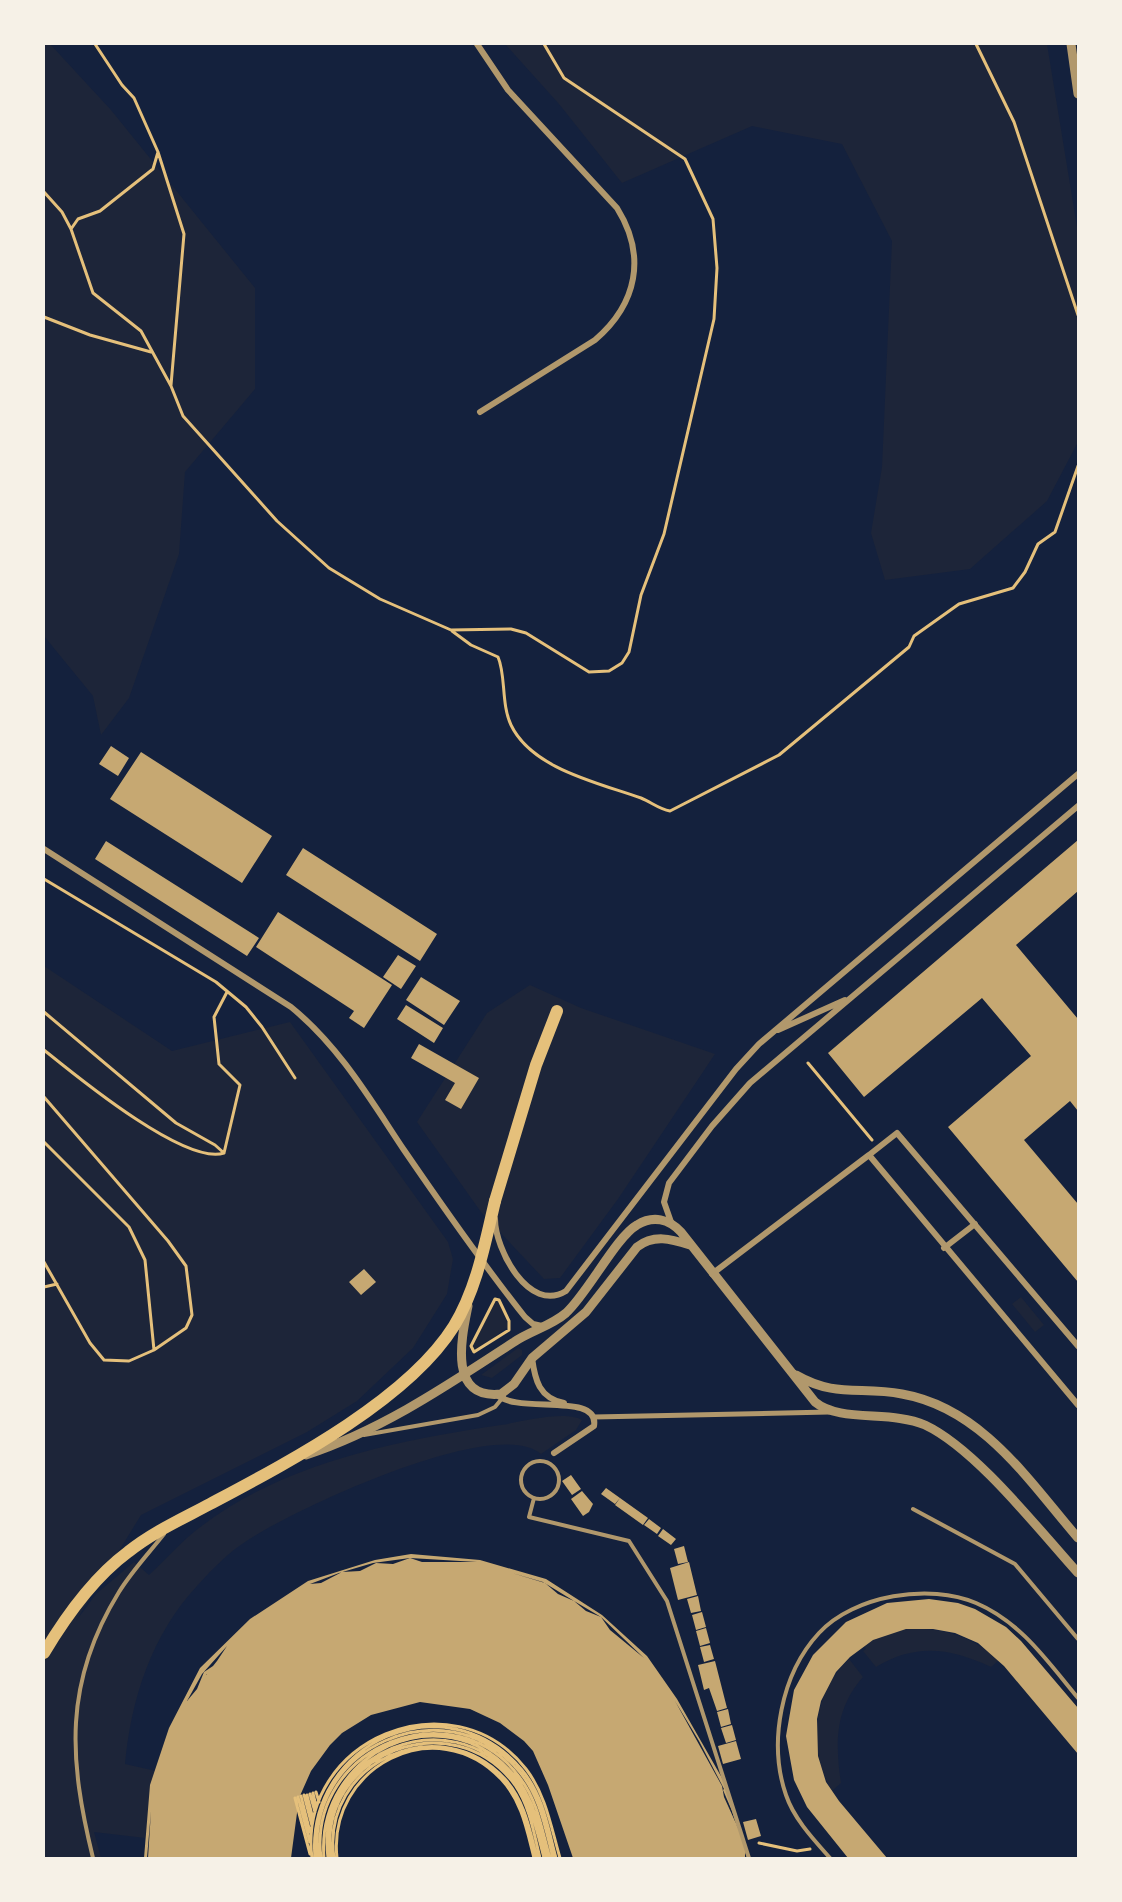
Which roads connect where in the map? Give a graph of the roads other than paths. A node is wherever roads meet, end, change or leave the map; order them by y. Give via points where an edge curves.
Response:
1 (477, 44) edge
2 (1071, 44) edge
3 (1078, 94) edge
4 (480, 412) dead end
5 (1078, 774) edge
6 (1078, 806) edge
7 (44, 849) edge
8 (851, 998) junction
9 (557, 1011) dead end
10 (771, 1033) junction
11 (869, 1155) junction
12 (495, 1201) junction
13 (671, 1222) junction
14 (975, 1224) junction
15 (690, 1245) junction
16 (945, 1248) junction
17 (480, 1260) junction
18 (712, 1274) junction
19 (470, 1292) junction
20 (543, 1326) junction
21 (1078, 1346) edge
22 (532, 1358) junction
23 (794, 1373) junction
24 (465, 1376) junction
25 (501, 1395) junction
26 (573, 1405) junction
27 (1078, 1405) edge
28 (832, 1412) junction
29 (594, 1417) junction
30 (355, 1436) junction
31 (554, 1453) joint
32 (292, 1459) junction
33 (550, 1464) junction
34 (534, 1498) junction
35 (913, 1509) dead end
36 (172, 1524) junction
37 (1078, 1538) edge
38 (1078, 1573) edge
39 (1078, 1639) edge
40 (44, 1653) edge
41 (1078, 1698) edge
42 (93, 1858) edge
43 (749, 1858) edge
44 (830, 1858) edge

1 - 4 street via 508,90 617,208 628,225 635,257 629,295 609,328
2 - 3 street
5 - 10 street
6 - 8 street
7 - 17 street via 291,1007 320,1032
8 - 10 street
8 - 13 street via 768,1066 712,1126 666,1190 664,1202
9 - 12 main road via 536,1065
10 - 12 street via 735,1069 562,1293 546,1295 532,1291 508,1263 496,1236
11 - 14 street via 897,1133
11 - 16 street
11 - 18 street
12 - 17 main road
13 - 15 street
13 - 20 street via 654,1220 632,1228 580,1299 558,1319
14 - 16 street
14 - 21 street
15 - 18 street
15 - 22 street via 663,1238 642,1243 586,1312
16 - 27 street
17 - 19 main road
17 - 20 street via 525,1317 532,1324
18 - 23 street
19 - 24 street via 460,1352
19 - 32 main road via 450,1330 420,1368
20 - 24 street
22 - 25 street
22 - 26 street via 542,1393
23 - 28 street via 811,1398
23 - 37 street via 821,1388 916,1397 962,1418 1003,1451
24 - 25 street via 478,1389
24 - 30 street
25 - 26 street via 521,1405
25 - 30 lane via 491,1410 478,1415
26 - 29 street via 587,1408
28 - 29 street
28 - 38 street via 899,1417 925,1425 947,1438 981,1468
29 - 31 street via 592,1428
30 - 32 street
31 - 33 lane
32 - 36 main road
33 - 34 lane via 558,1473 558,1485 546,1498
33 - 34 lane via 532,1463 523,1472 522,1484
34 - 43 lane via 529,1517 629,1541 668,1601
35 - 39 lane via 1015,1564
36 - 40 main road via 110,1568 78,1602
36 - 42 lane via 119,1592 99,1633 81,1685 75,1717 75,1773
41 - 44 lane via 1027,1636 975,1602 907,1593 884,1598 837,1618 819,1632 793,1672 779,1730 785,1794 793,1811

